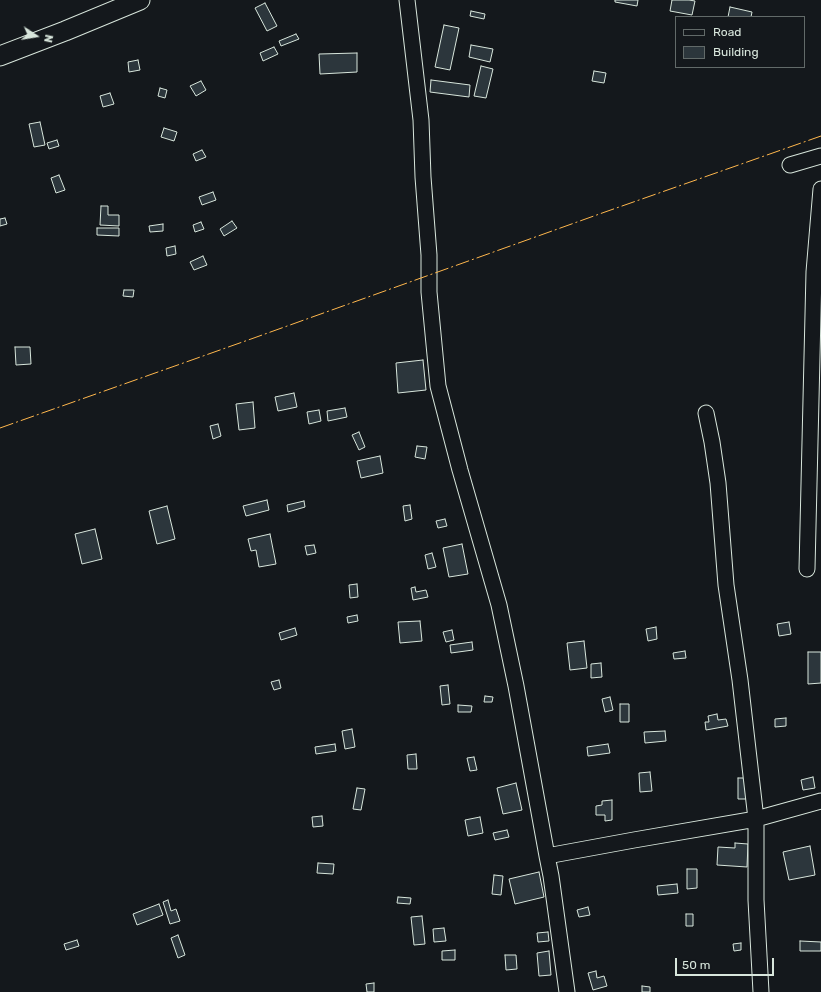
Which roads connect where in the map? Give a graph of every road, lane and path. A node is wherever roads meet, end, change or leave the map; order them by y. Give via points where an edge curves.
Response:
1 (140, 0) edge
2 (407, 0) edge
3 (0, 56) edge
4 (821, 156) edge
5 (790, 165) dead end
6 (821, 189) edge
7 (706, 413) dead end
8 (807, 569) dead end
9 (821, 801) edge
10 (756, 820) junction
11 (547, 856) junction
12 (568, 992) edge
13 (762, 992) edge

1 - 3 main road
2 - 11 street via 421,120 429,292 438,386 499,605
4 - 5 street
6 - 8 street via 814,272
7 - 10 street via 718,483 726,585
9 - 10 street
10 - 11 street
10 - 13 street via 756,900
11 - 12 street

